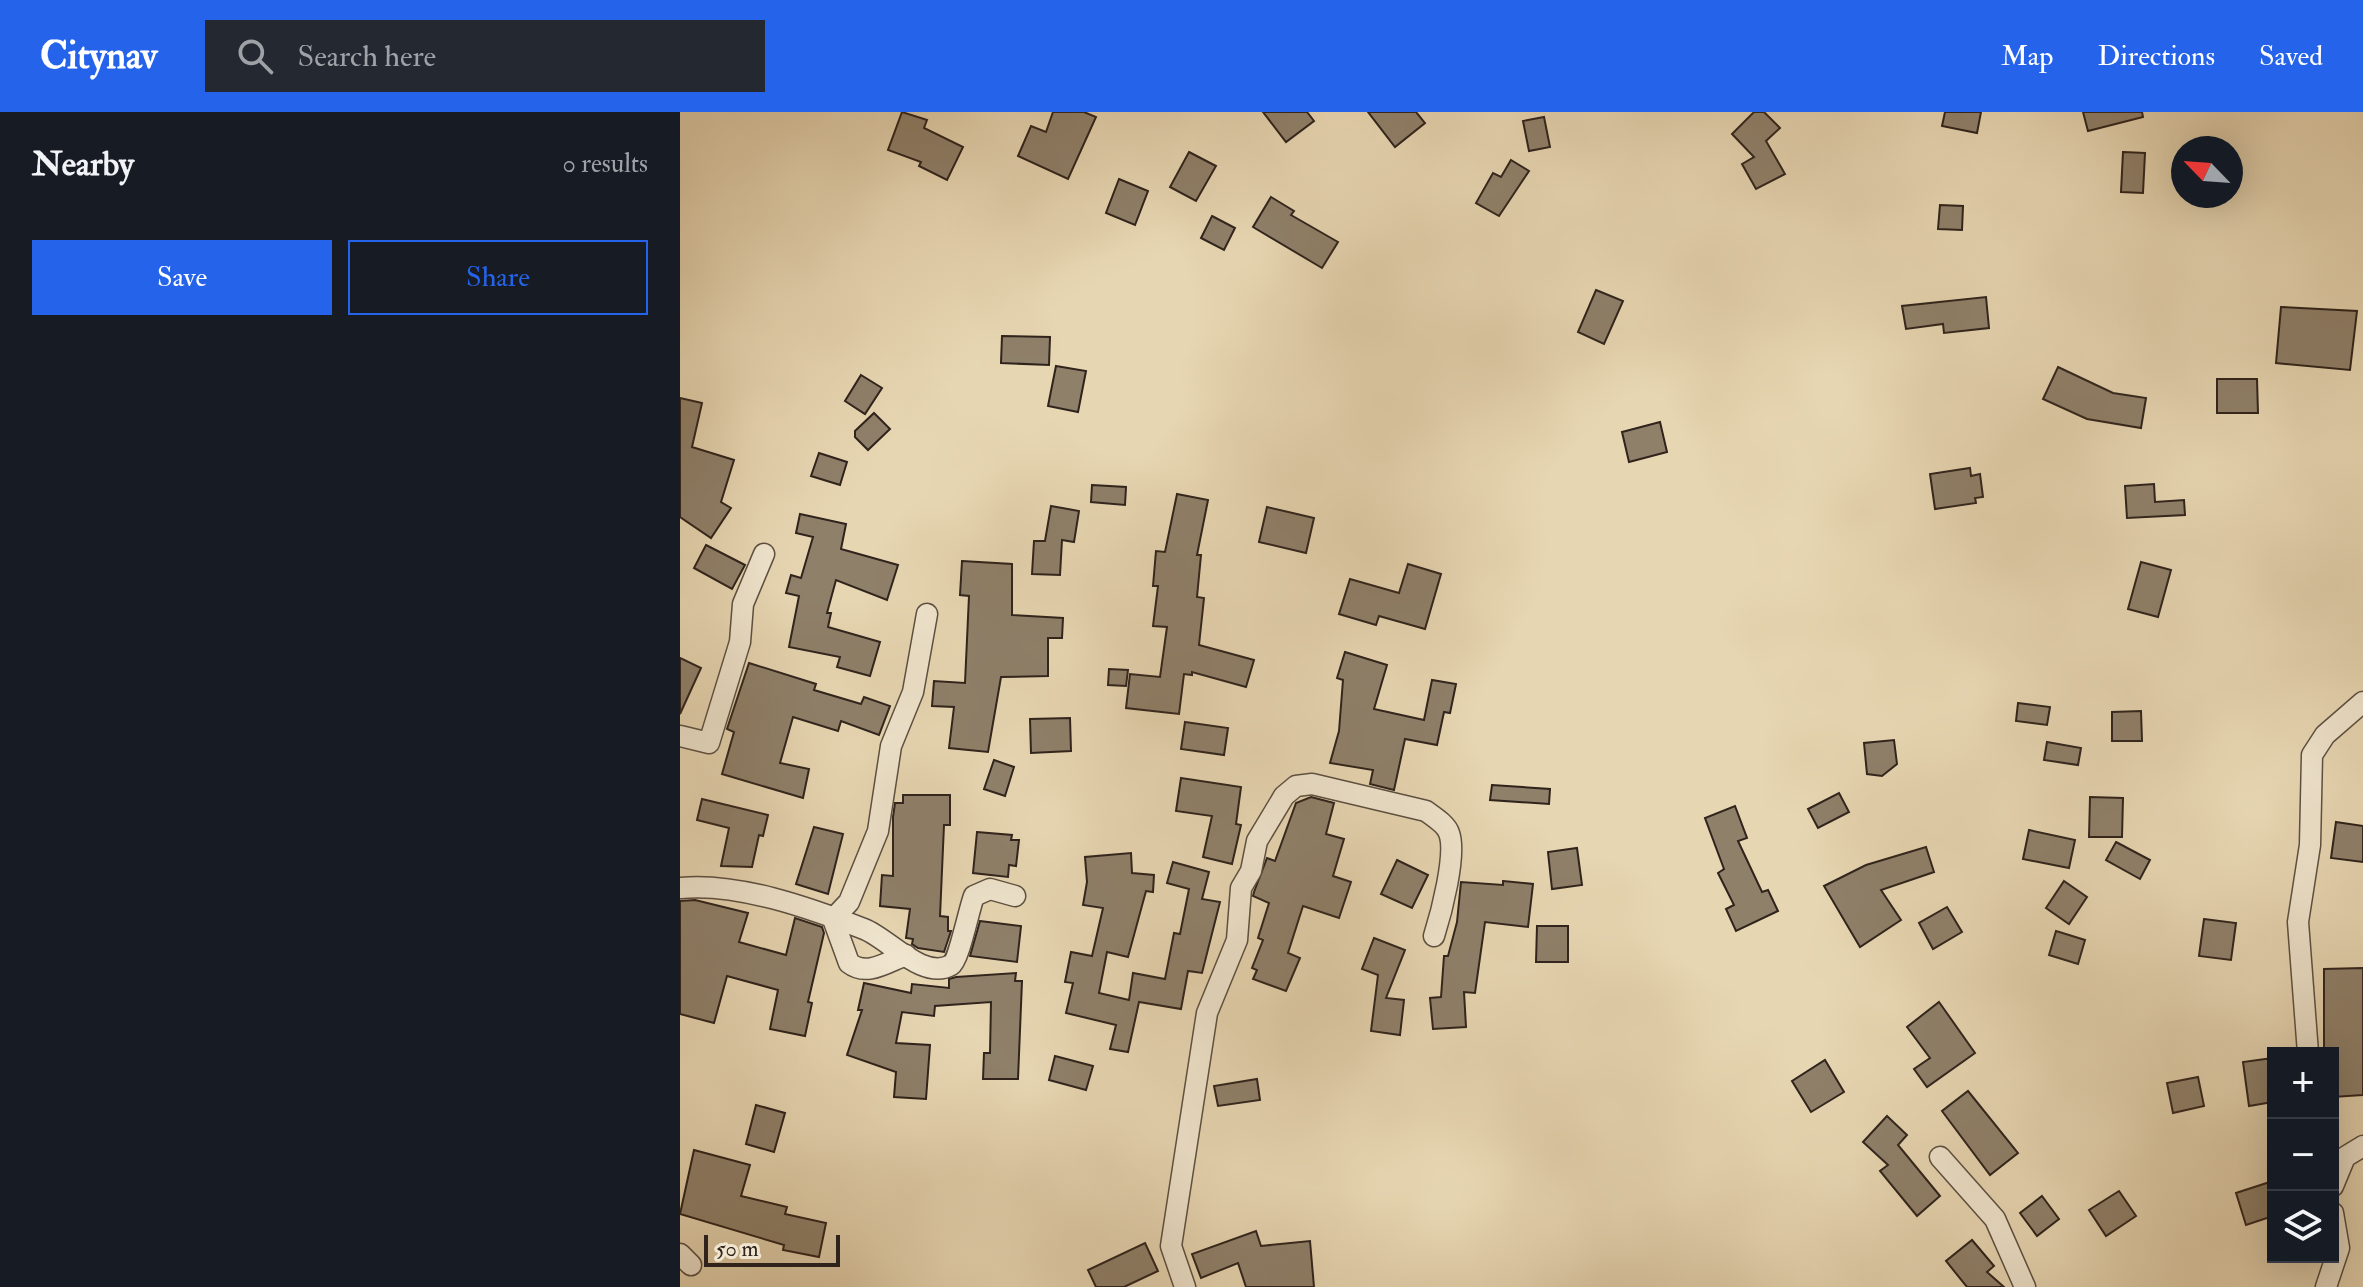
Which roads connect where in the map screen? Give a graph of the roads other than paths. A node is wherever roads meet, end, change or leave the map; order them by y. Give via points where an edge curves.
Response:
1 (764, 554) dead end
2 (927, 614) dead end
3 (2363, 702) edge
4 (680, 736) edge
5 (680, 888) edge
6 (1015, 896) dead end
7 (833, 919) junction
8 (1434, 936) dead end
9 (906, 955) junction
10 (2308, 1047) edge
11 (2363, 1146) edge
12 (2339, 1151) edge
13 (1940, 1157) dead end
14 (2334, 1263) edge
15 (1185, 1287) edge
16 (2025, 1287) edge
17 (2326, 1287) edge

1 - 4 street via 743,604 740,642 709,743
2 - 7 street via 913,692 891,746 878,831 849,902
3 - 10 street via 2325,735 2312,755 2310,845 2298,922
5 - 7 street via 698,885 787,901
6 - 9 street via 990,889 974,896 957,960 951,965 933,968
7 - 9 street via 867,930
7 - 9 street via 854,967 868,970
8 - 15 street via 1450,856 1449,833 1439,820 1426,811 1312,784 1296,786 1284,796 1257,841 1241,888 1237,940 1207,1013 1171,1246
11 - 12 street
13 - 16 street via 1995,1219
14 - 17 street

